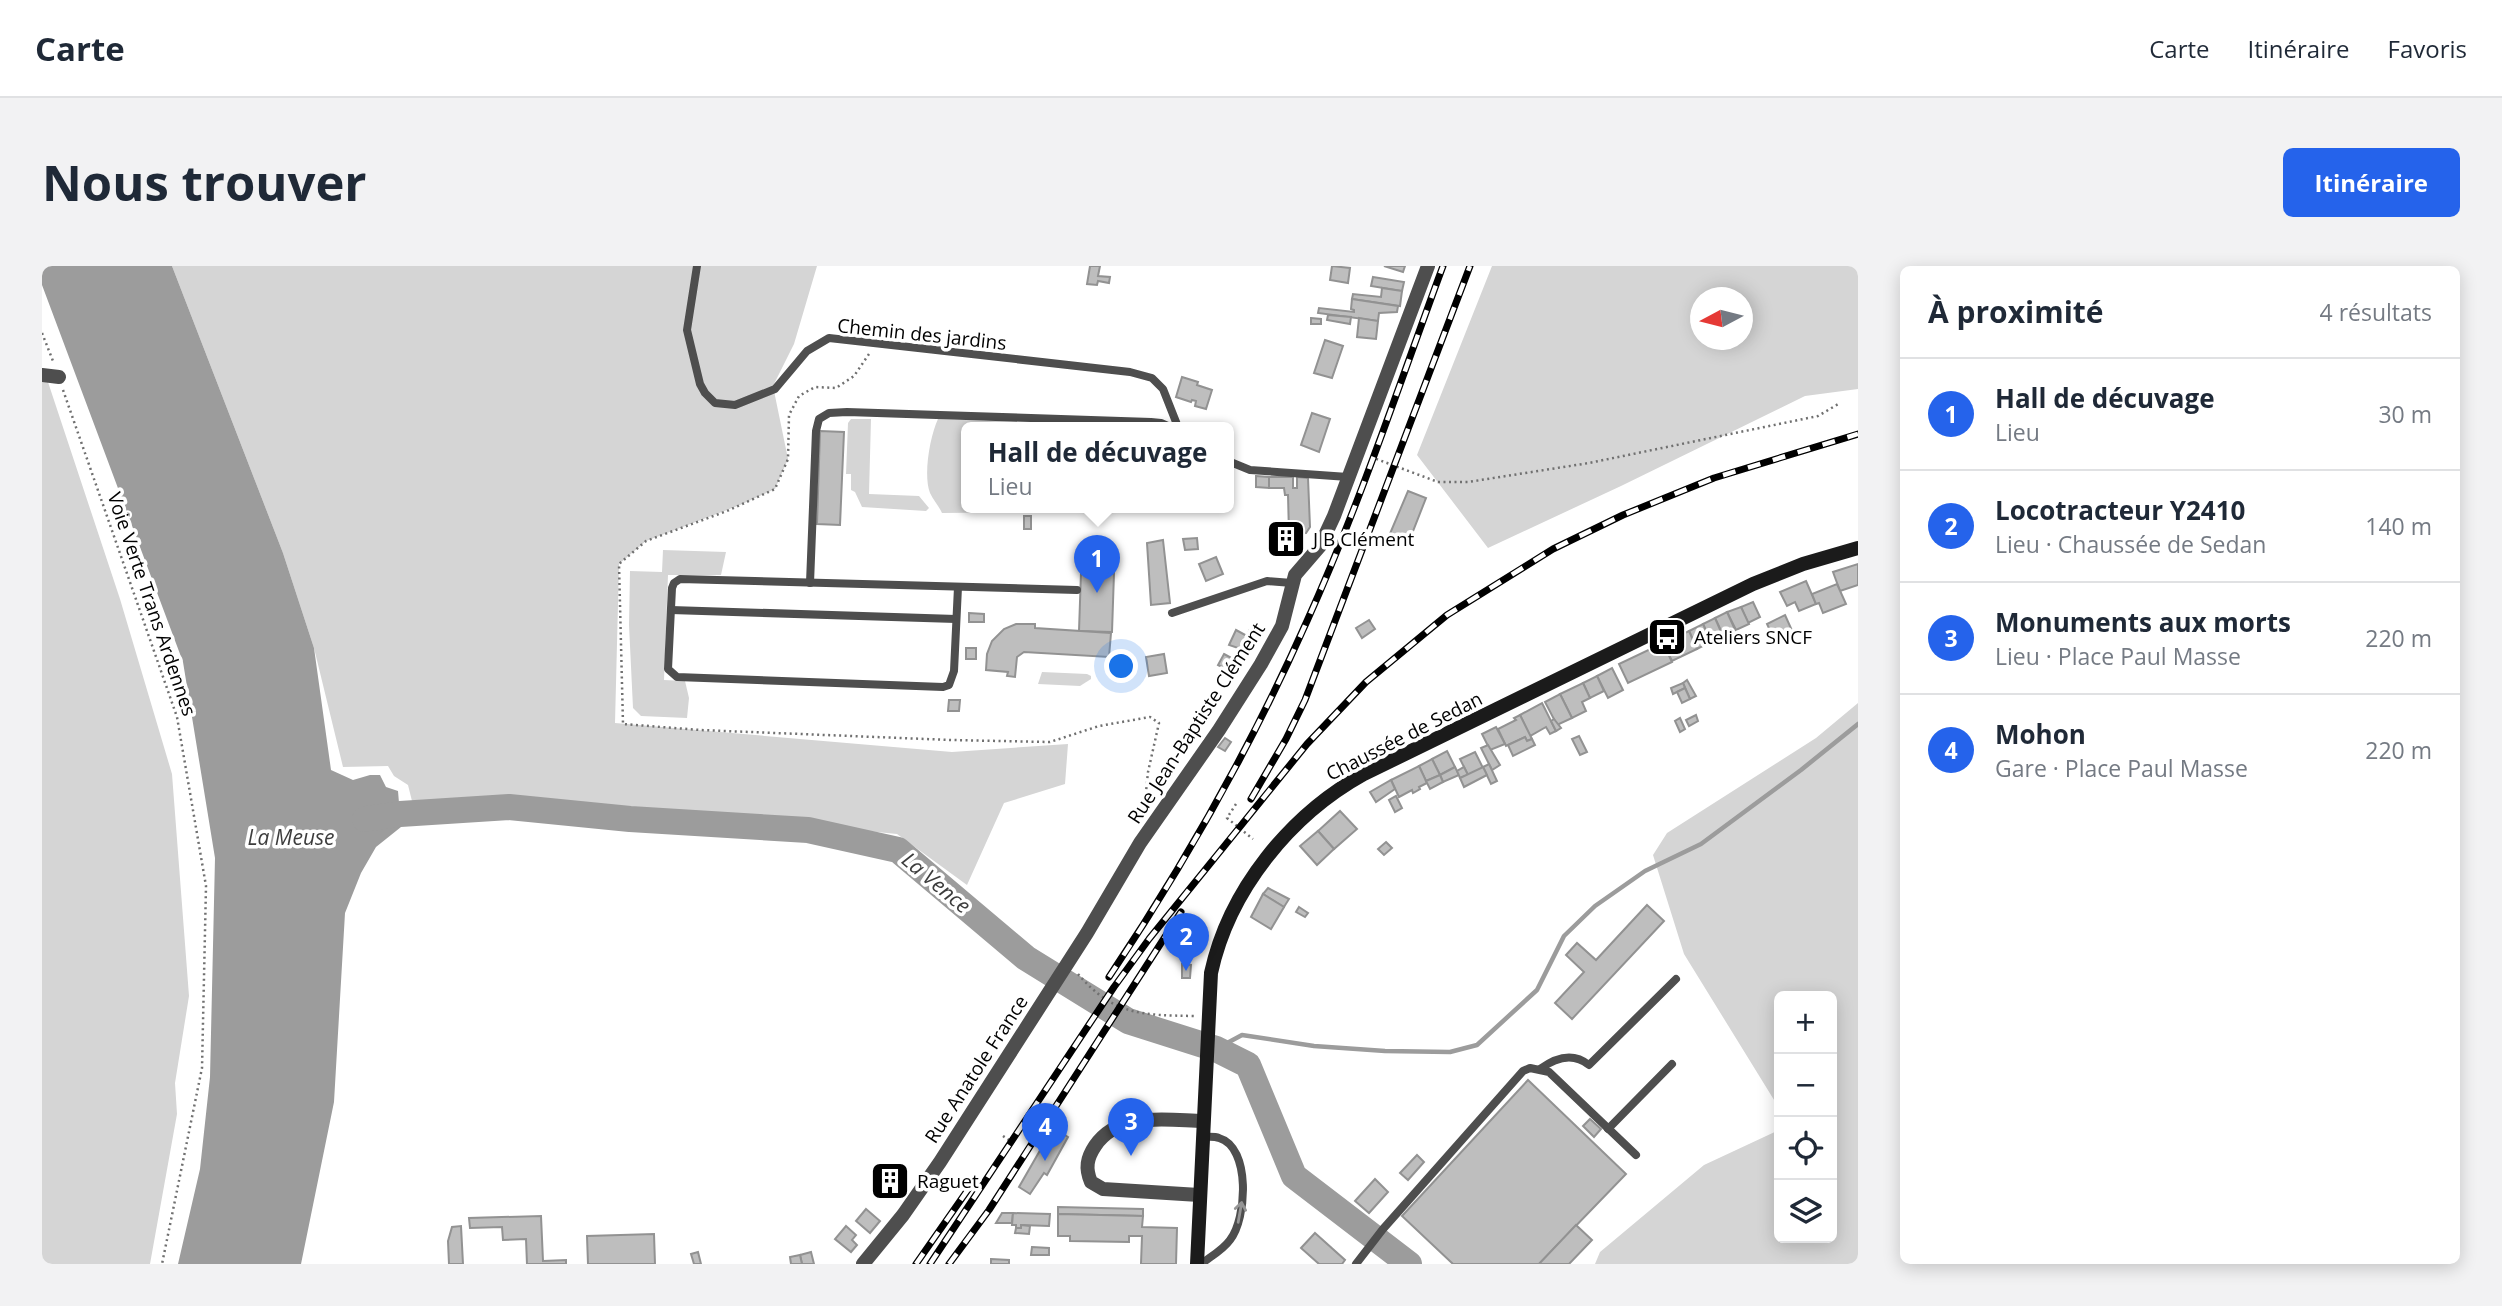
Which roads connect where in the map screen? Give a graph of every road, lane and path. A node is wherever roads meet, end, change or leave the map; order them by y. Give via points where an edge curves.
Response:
1 (697, 266) edge
2 (1428, 266) edge
3 (42, 334) edge
4 (872, 343) junction
5 (42, 375) edge
6 (59, 377) junction
7 (1840, 402) dead end
8 (1151, 422) edge
9 (1176, 422) edge
10 (1358, 452) junction
11 (1234, 463) edge
12 (1348, 477) junction
13 (1858, 548) edge
14 (810, 583) junction
15 (1292, 583) junction
16 (958, 587) junction
17 (1077, 590) dead end
18 (671, 610) junction
19 (1171, 614) dead end
20 (956, 619) junction
21 (1236, 804) dead end
22 (1253, 839) dead end
23 (1140, 843) junction
24 (1072, 965) junction
25 (1676, 979) dead end
26 (1208, 1021) junction
27 (1672, 1064) dead end
28 (1540, 1069) junction
29 (1203, 1121) junction
30 (1608, 1129) junction
31 (1003, 1136) dead end
32 (1202, 1137) junction
33 (1016, 1145) dead end
34 (1026, 1151) dead end
35 (1030, 1153) dead end
36 (1636, 1155) dead end
37 (1199, 1195) junction
38 (162, 1264) edge
39 (863, 1264) edge
40 (1199, 1264) edge
41 (1356, 1264) edge

1 - 4 lane, Chemin des jardins via 687,330 700,384 715,403 735,405 775,389 807,351 829,338
2 - 10 street, Rue Jean-Baptiste Clément
3 - 6 path, Voie Verte Trans Ardennes
4 - 9 lane, Chemin des jardins via 1130,372 1152,378 1163,389
4 - 23 path via 854,376 836,388 816,387 799,396 789,415 788,459 775,488 646,541 619,564 623,724 1050,741 1150,717 1159,723
5 - 6 street
6 - 38 path, Voie Verte Trans Ardennes via 177,717 206,886 202,1068
7 - 10 path via 1818,416 1588,463 1468,481 1438,482
8 - 14 lane via 829,413 819,419 816,431
10 - 12 street, Rue Jean-Baptiste Clément
11 - 12 lane via 1250,470
12 - 15 street, Rue Jean-Baptiste Clément via 1320,546
13 - 26 main road, Chaussée de Sedan via 1780,573 1694,612 1328,796 1278,845 1239,900 1214,962
14 - 16 lane
14 - 18 lane via 680,579 672,588
15 - 19 lane via 1267,581
15 - 23 street, Rue Jean-Baptiste Clément via 1282,626 1261,664
16 - 17 lane
16 - 20 lane
18 - 20 lane
18 - 20 lane via 668,669 677,677 943,687 949,685 954,671
21 - 22 path via 1227,818
23 - 24 street, Rue Jean-Baptiste Clément
24 - 26 path via 1093,992 1127,1012
24 - 39 street, Rue Anatole France via 1046,996 903,1215
25 - 28 lane via 1589,1065 1567,1057 1553,1059
26 - 29 main road, Chaussée de Sedan
27 - 30 lane
28 - 30 lane via 1549,1072
28 - 41 lane via 1523,1071
29 - 32 main road, Chaussée de Sedan
29 - 37 street via 1121,1124 1098,1141 1087,1159 1091,1182 1102,1189
30 - 36 lane
31 - 33 path
32 - 37 main road, Chaussée de Sedan
40 -> 32 lane via 1230,1241 1242,1214 1243,1195 1240,1161 1230,1146 1220,1138
34 - 35 path
37 - 40 main road, Chaussée de Sedan

